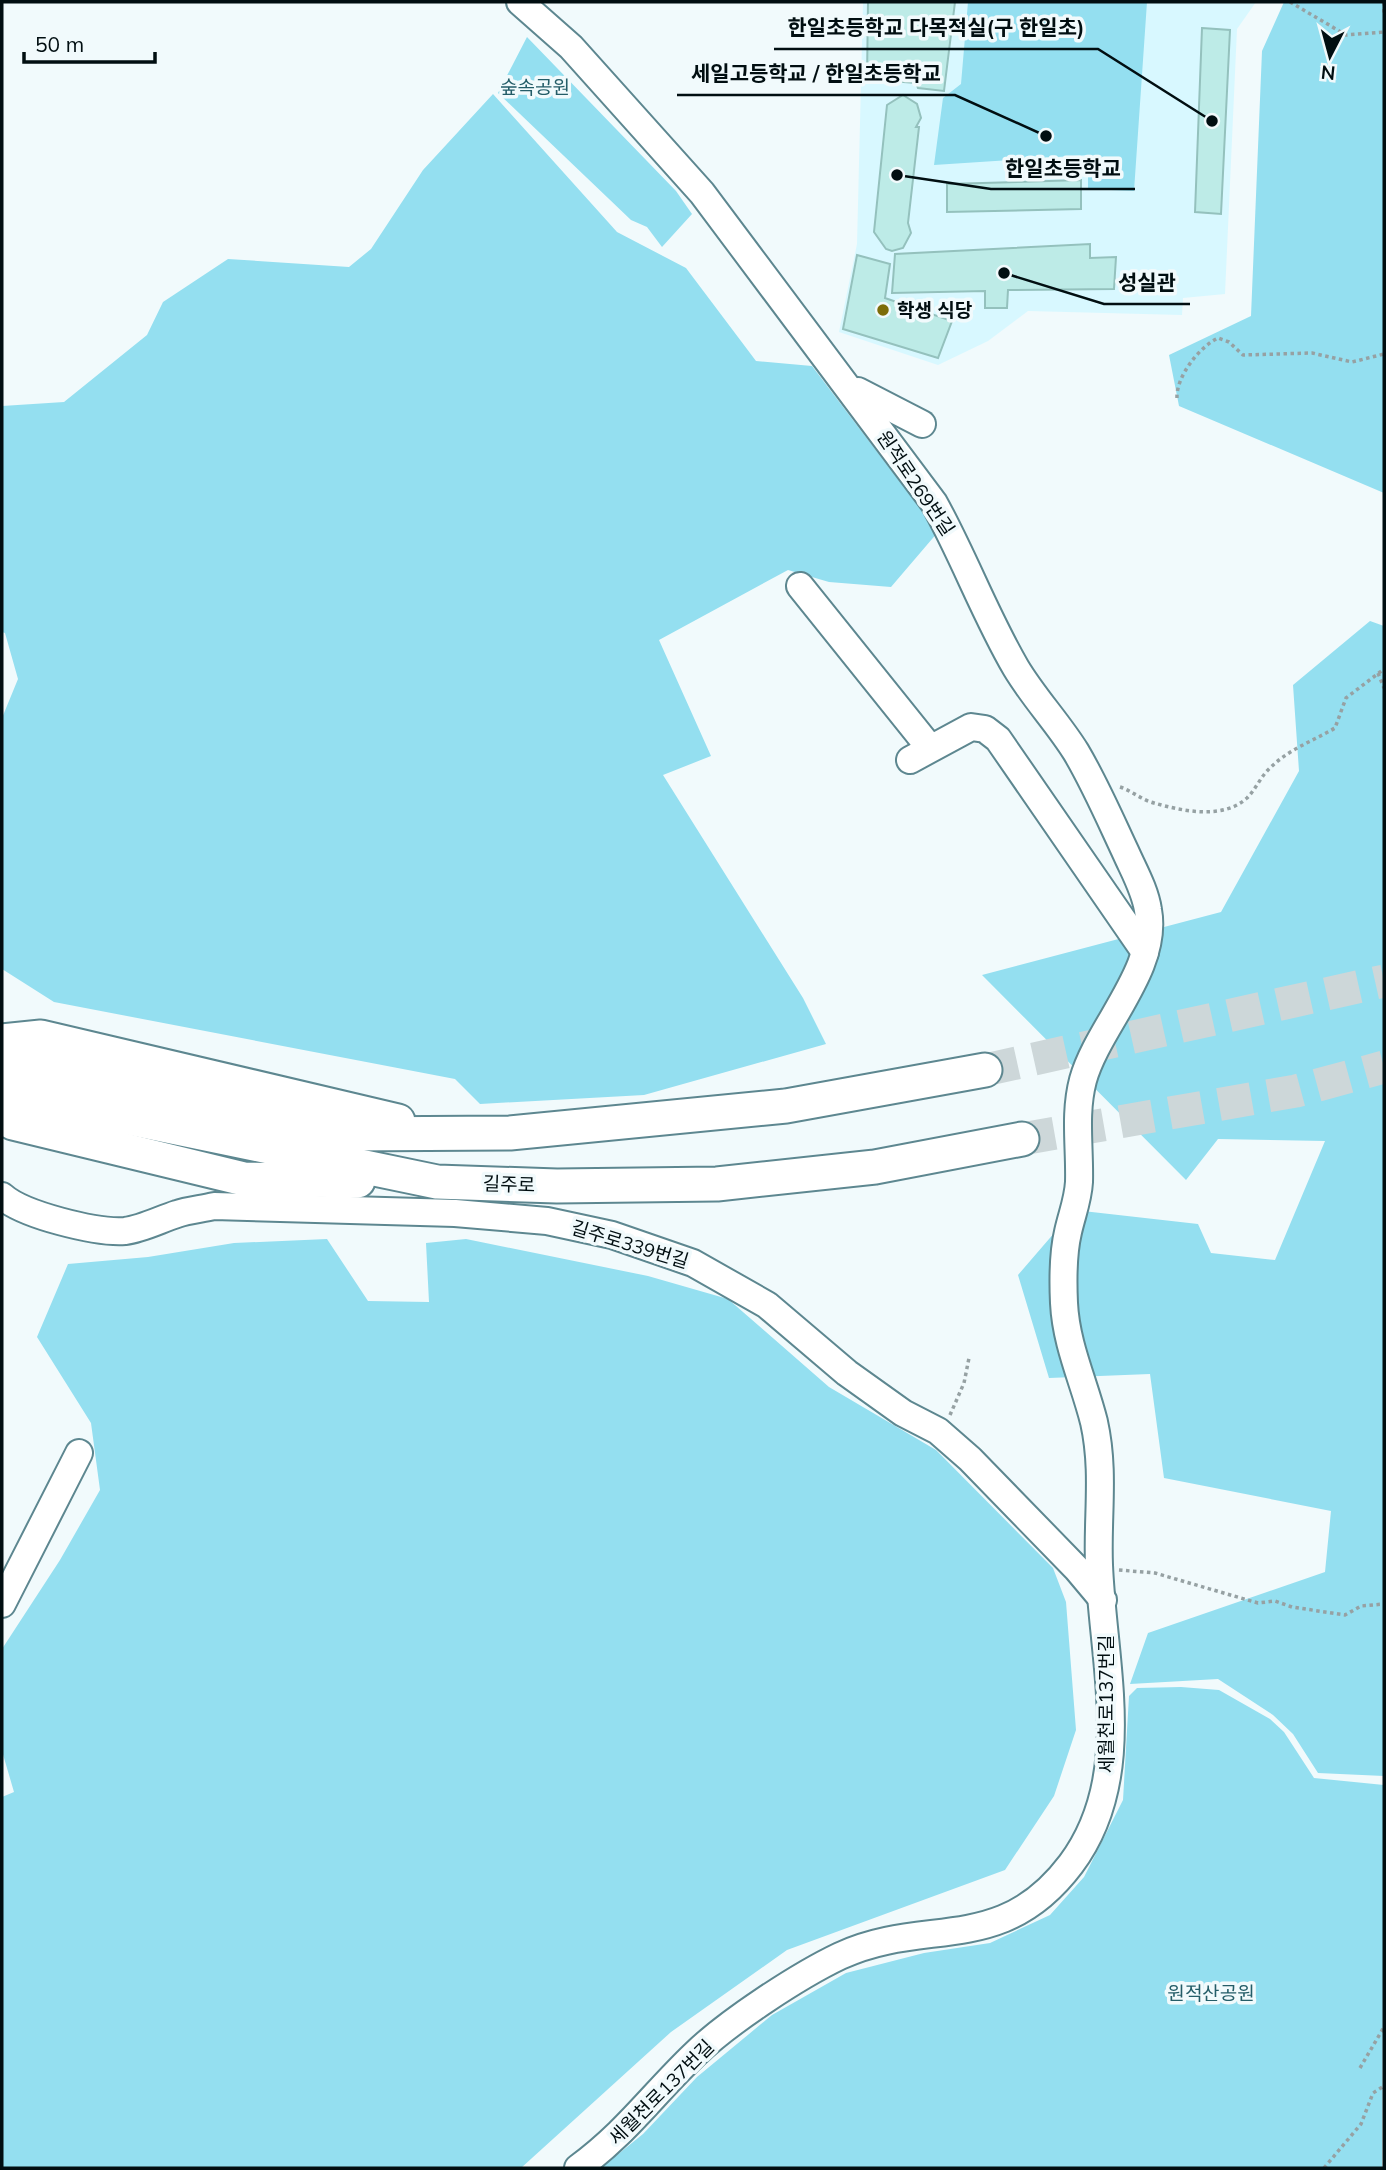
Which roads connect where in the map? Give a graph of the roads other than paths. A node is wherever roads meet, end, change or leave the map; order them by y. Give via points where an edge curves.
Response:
1 (520, 2) edge
2 (846, 383) junction
3 (922, 424) dead end
4 (800, 586) dead end
5 (1145, 952) junction
6 (2, 1041) edge
7 (2, 1062) edge
8 (985, 1070) tunnel mouth
9 (1084, 1074) joint
10 (2, 1089) edge
11 (2, 1117) edge
12 (452, 1134) junction
13 (1022, 1139) tunnel mouth
14 (436, 1182) junction
15 (2, 1196) edge
16 (79, 1453) dead end
17 (1101, 1587) junction
18 (2, 1604) edge
19 (578, 2168) edge

1 - 2 street, 원적로269번길 via 580,57 702,193
2 - 3 street via 871,401
2 - 5 street, 원적로269번길 via 934,503 958,546 993,629 1097,789 1147,902 1151,927
4 - 5 street via 920,754 971,727 985,729 998,739
5 - 9 street, 원적로269번길
6 - 12 main road via 41,1037
7 - 12 main road via 344,1134
8 - 12 main road via 786,1107 510,1133
9 - 17 street, 세월천로137번길 via 1077,1116 1077,1201 1067,1235 1064,1302 1069,1343 1094,1424 1100,1463
10 - 14 main road, 길주로
11 - 14 main road via 13,1124 244,1180
13 - 14 main road, 길주로 via 875,1167 718,1184
15 - 17 street, 길주로339번길 via 33,1214 127,1231 214,1206 455,1213 579,1226 693,1263 767,1305 847,1373 970,1459 1077,1569
16 - 18 street
17 - 19 street, 세월천로137번길 via 1109,1656 1108,1776 1094,1825 1070,1866 1031,1903 984,1927 883,1942 834,1959 714,2038 614,2142

